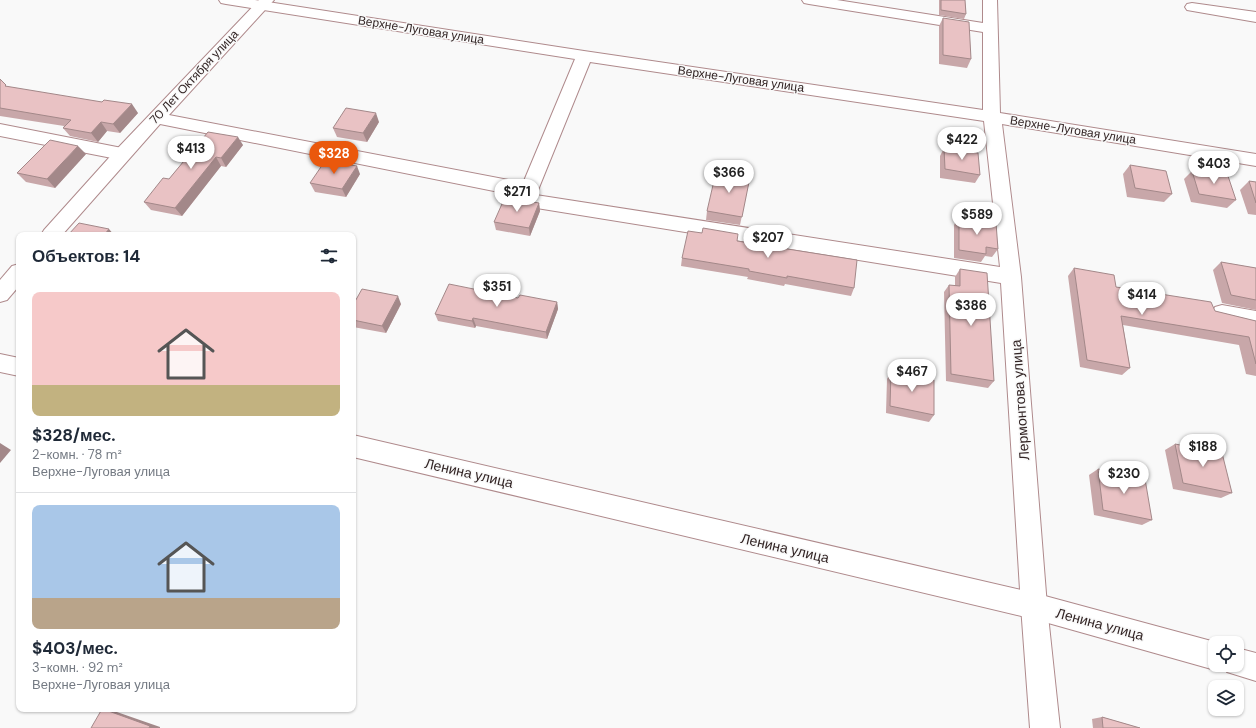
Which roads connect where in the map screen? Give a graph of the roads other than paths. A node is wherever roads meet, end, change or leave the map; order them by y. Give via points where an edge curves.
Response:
1 (226, 0) edge
2 (809, 0) edge
3 (990, 0) edge
4 (264, 2) edge
5 (1192, 7) dead end
6 (1256, 17) edge
7 (991, 29) junction
8 (584, 56) junction
9 (992, 117) junction
10 (156, 118) junction
11 (0, 130) edge
12 (122, 154) junction
13 (1256, 160) edge
14 (527, 196) junction
15 (54, 232) edge
16 (16, 275) edge
17 (1011, 277) junction
18 (0, 294) edge
19 (1213, 312) edge
20 (1256, 320) edge
21 (0, 363) edge
22 (16, 366) edge
23 (356, 447) edge
24 (1034, 606) junction
25 (1208, 654) edge
26 (1244, 664) edge
27 (1256, 667) edge
28 (1045, 728) edge

1 - 4 street, Верхне-Луговая улица
2 - 7 street
3 - 7 street, Лермонтова улица
4 - 8 street, Верхне-Луговая улица
4 - 10 street, 70 Лет Октября улица
5 - 6 street
7 - 9 street, Лермонтова улица
8 - 9 street, Верхне-Луговая улица
8 - 14 street
9 - 13 street, Верхне-Луговая улица
9 - 17 street, Лермонтова улица
10 - 12 street, 70 Лет Октября улица
10 - 14 street
11 - 12 street
12 - 15 street, 70 Лет Октября улица
14 - 17 street
16 - 18 street
17 - 24 street, Лермонтова улица
19 - 20 street
21 - 22 street
23 - 24 street, Ленина улица
24 - 25 street, Ленина улица
24 - 28 street, Лермонтова улица
26 - 27 street

